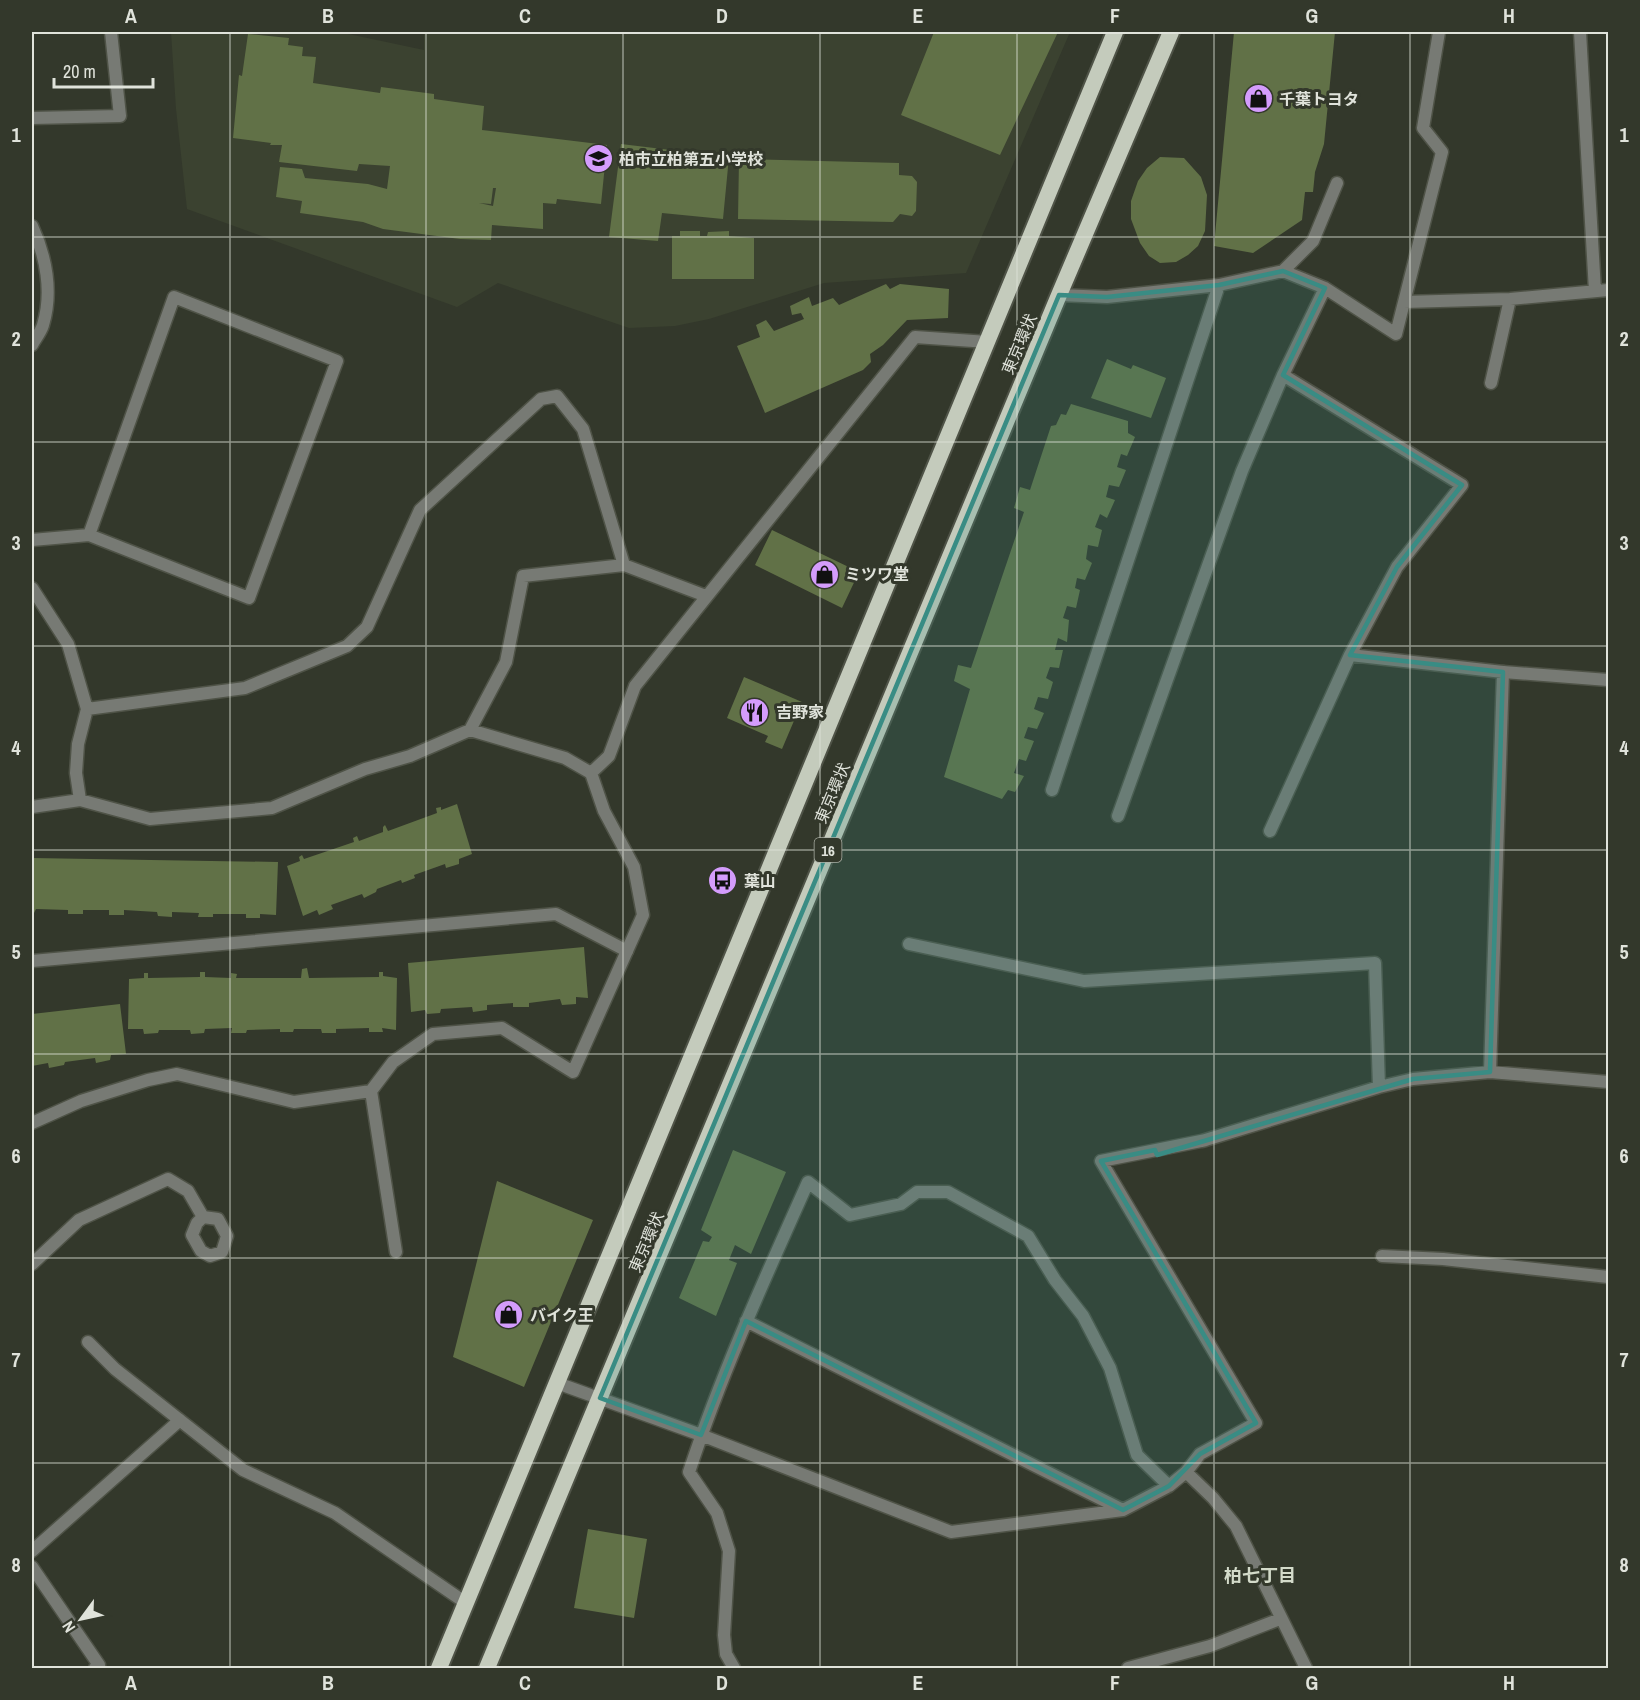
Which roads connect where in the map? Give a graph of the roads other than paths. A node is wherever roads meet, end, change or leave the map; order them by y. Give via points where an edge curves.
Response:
1 (111, 32) edge
2 (1115, 32) edge
3 (1171, 32) edge
4 (1439, 32) edge
5 (1580, 32) edge
6 (32, 118) edge
7 (1337, 183) dead end
8 (32, 226) edge
9 (1283, 271) junction
10 (1219, 285) junction
11 (1325, 288) junction
12 (1608, 290) edge
13 (1595, 291) junction
14 (1059, 295) junction
15 (1510, 299) junction
16 (1404, 302) junction
17 (988, 342) junction
18 (32, 345) edge
19 (1283, 375) junction
20 (1491, 383) dead end
21 (89, 535) junction
22 (32, 540) edge
23 (624, 565) junction
24 (32, 588) edge
25 (706, 596) junction
26 (1350, 655) junction
27 (1503, 672) junction
28 (1608, 680) edge
29 (87, 709) junction
30 (470, 730) junction
31 (591, 773) junction
32 (1052, 790) dead end
33 (80, 800) junction
34 (32, 807) edge
35 (1118, 816) dead end
36 (1270, 831) dead end
37 (909, 944) dead end
38 (627, 951) junction
39 (32, 961) edge
40 (1490, 1072) junction
41 (1608, 1082) edge
42 (1379, 1087) junction
43 (371, 1091) junction
44 (32, 1123) edge
45 (203, 1217) dead end
46 (396, 1252) dead end
47 (1382, 1256) dead end
48 (32, 1264) edge
49 (1608, 1277) edge
50 (746, 1321) junction
51 (88, 1342) dead end
52 (557, 1383) junction
53 (600, 1398) junction
54 (180, 1420) junction
55 (701, 1435) junction
56 (1185, 1472) junction
57 (1169, 1486) junction
58 (1123, 1510) junction
59 (32, 1551) edge
60 (32, 1567) edge
61 (466, 1603) junction
62 (1280, 1619) junction
63 (95, 1668) edge
64 (439, 1668) edge
65 (488, 1668) edge
66 (734, 1668) edge
67 (1128, 1668) edge
68 (1306, 1668) edge

1 - 6 street via 120,116
2 - 17 highway, 東京環状
3 - 14 highway, 東京環状 / 16
4 - 16 street via 1423,128 1442,152
5 - 13 street
7 - 9 street via 1313,241
8 - 18 street via 49,285 43,326
9 - 10 street
9 - 11 street
10 - 14 street via 1107,297
10 - 32 street
11 - 16 street via 1396,334
11 - 19 street
12 - 13 street
13 - 15 street
14 - 53 highway, 東京環状 / 16
15 - 16 street
15 - 20 street
17 - 25 street via 915,338
17 - 52 highway, 東京環状
19 - 26 street via 1462,484 1397,567
19 - 35 street via 1242,471
21 - 21 street via 249,598 337,360 174,297
21 - 22 street
23 - 25 street
23 - 29 street via 583,429 556,396 541,399 420,510 367,627 347,646 245,688
23 - 30 street via 523,576 506,662
24 - 29 street via 68,644
25 - 31 street via 634,686 609,756
26 - 27 street
26 - 36 street
27 - 28 street
27 - 40 street
29 - 33 street via 77,754
30 - 31 street via 565,758
30 - 33 street via 272,808 150,819
31 - 38 street via 604,812 634,867 643,915
33 - 34 street
37 - 42 street via 1084,981 1375,963
38 - 39 street via 556,914
38 - 43 street via 573,1072 502,1028 433,1034 393,1062
40 - 41 street
40 - 42 street via 1413,1079
42 - 56 street via 1202,1141 1206,1140 1101,1161 1256,1423 1200,1454
43 - 44 street via 294,1102 177,1074 81,1101
43 - 46 street
45 - 48 street via 188,1191 168,1179 79,1220
47 - 49 street
50 - 55 street
50 - 57 street via 808,1182 850,1215 901,1204 917,1192 948,1192 1028,1236 1083,1316 1110,1368 1137,1455
50 - 58 street
51 - 54 street via 115,1369
52 - 53 street
52 - 61 highway, 東京環状
53 - 55 street
53 - 65 highway, 東京環状 / 16
54 - 59 street
54 - 61 street via 243,1470 335,1513
55 - 58 street via 951,1532
55 - 66 street via 689,1472 717,1513 729,1551 724,1635 726,1654
56 - 57 street
56 - 62 street via 1236,1526
57 - 58 street
60 - 63 street via 99,1665
61 - 64 highway, 東京環状
62 - 67 street via 1210,1646
62 - 68 street

